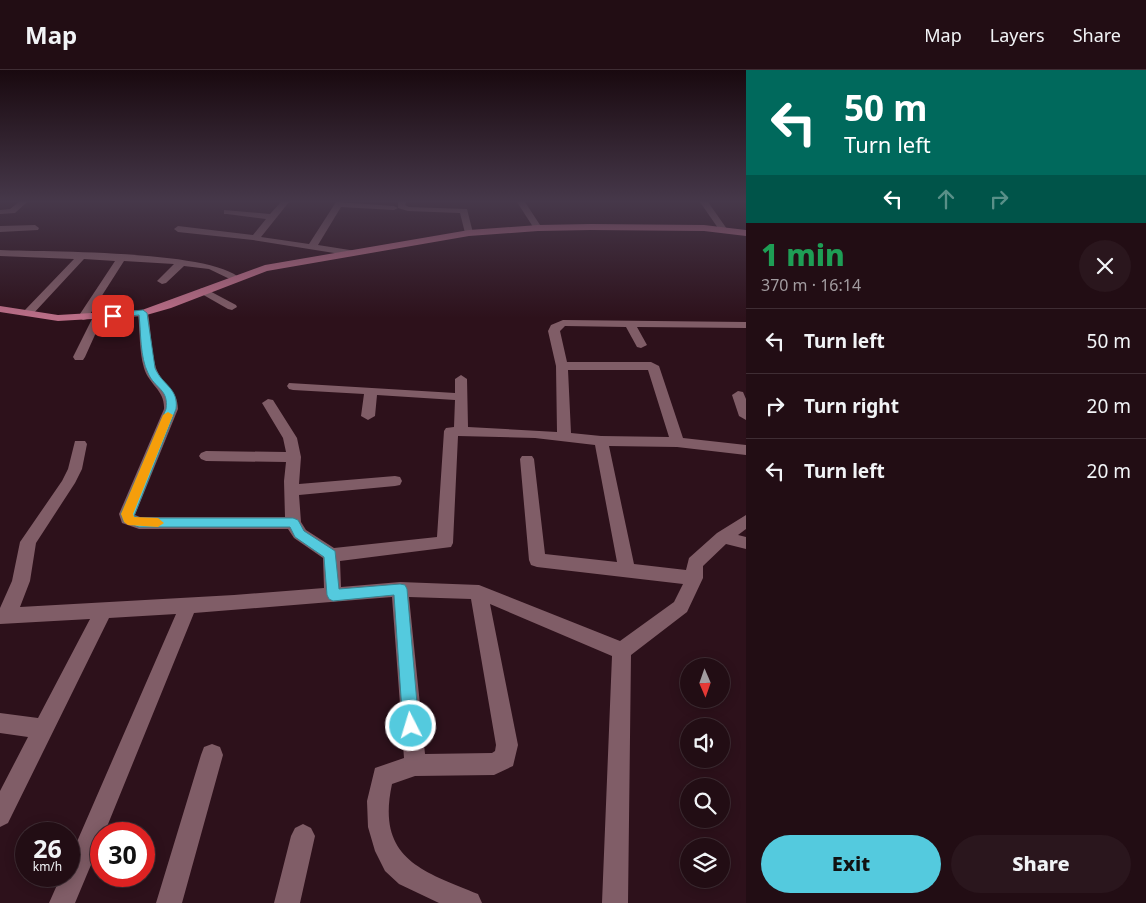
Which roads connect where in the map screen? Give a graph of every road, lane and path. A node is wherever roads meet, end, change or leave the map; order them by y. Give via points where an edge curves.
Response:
1 (262, 241) edge
2 (316, 241) edge
3 (420, 241) edge
4 (312, 247) junction
5 (0, 253) edge
6 (353, 253) junction
7 (81, 257) junction
8 (121, 259) junction
9 (181, 262) junction
10 (236, 279) junction
11 (162, 281) dead end
12 (204, 291) junction
13 (232, 307) dead end
14 (0, 309) edge
15 (28, 313) junction
16 (143, 313) junction
17 (83, 317) junction
18 (98, 317) junction
19 (629, 323) junction
20 (746, 326) edge
21 (642, 345) dead end
22 (80, 357) dead end
23 (562, 366) junction
24 (462, 379) dead end
25 (293, 386) dead end
26 (371, 390) junction
27 (738, 395) dead end
28 (461, 397) junction
29 (268, 403) dead end
30 (368, 416) dead end
31 (746, 416) edge
32 (461, 431) junction
33 (564, 437) junction
34 (601, 441) junction
35 (677, 442) junction
36 (80, 444) dead end
37 (746, 450) edge
38 (206, 456) dead end
39 (294, 457) junction
40 (527, 459) dead end
41 (395, 481) dead end
42 (291, 490) junction
43 (746, 521) edge
44 (293, 523) junction
45 (723, 537) junction
46 (746, 543) edge
47 (331, 555) junction
48 (627, 569) junction
49 (694, 578) junction
50 (400, 589) junction
51 (479, 592) junction
52 (333, 595) junction
53 (188, 606) junction
54 (104, 610) junction
55 (4, 615) edge
56 (622, 651) junction
57 (0, 723) edge
58 (44, 729) junction
59 (212, 755) dead end
60 (415, 765) junction
61 (0, 815) edge
62 (303, 836) dead end
63 (62, 903) edge
64 (169, 903) edge
65 (287, 903) edge
66 (469, 903) edge
67 (616, 903) edge

1 - 4 street
2 - 4 street
3 - 6 main road
4 - 6 street
5 - 7 street
6 - 10 main road via 265,268
7 - 8 street
7 - 15 street
8 - 9 street
8 - 17 street
9 - 10 street via 210,267
9 - 11 street
10 - 12 main road
12 - 13 street
12 - 16 main road
14 - 15 main road
15 - 17 main road via 58,318
16 - 18 main road
16 - 44 street via 150,368 172,400 127,514 128,519 139,523
17 - 18 main road
18 - 22 street
19 - 20 street
19 - 21 street
19 - 23 street via 563,323 555,326
23 - 33 street
23 - 35 street via 651,366 655,369
24 - 28 street
25 - 26 street
26 - 28 street
26 - 30 street
27 - 31 street
28 - 32 street
29 - 39 street via 290,438
32 - 33 street
32 - 47 street via 451,430 446,543
33 - 34 street
34 - 35 street
34 - 48 street
35 - 37 street
36 - 55 street via 68,484 28,542 21,581
38 - 39 street
39 - 42 street
40 - 48 street via 537,560
41 - 42 street
42 - 44 street
43 - 45 street
44 - 47 street via 300,534
45 - 46 street
45 - 49 street via 695,562
47 - 52 street
48 - 49 street
49 - 56 street via 681,607
50 - 51 street
50 - 52 street
50 - 60 street
51 - 56 street
51 - 60 street via 507,745 505,758 494,764
52 - 53 street
53 - 54 street
53 - 63 street
54 - 55 street
54 - 58 street
56 - 67 street
57 - 58 street
58 - 61 street
59 - 64 street
60 - 66 street via 383,776 378,817 384,846 404,874
62 - 65 street

